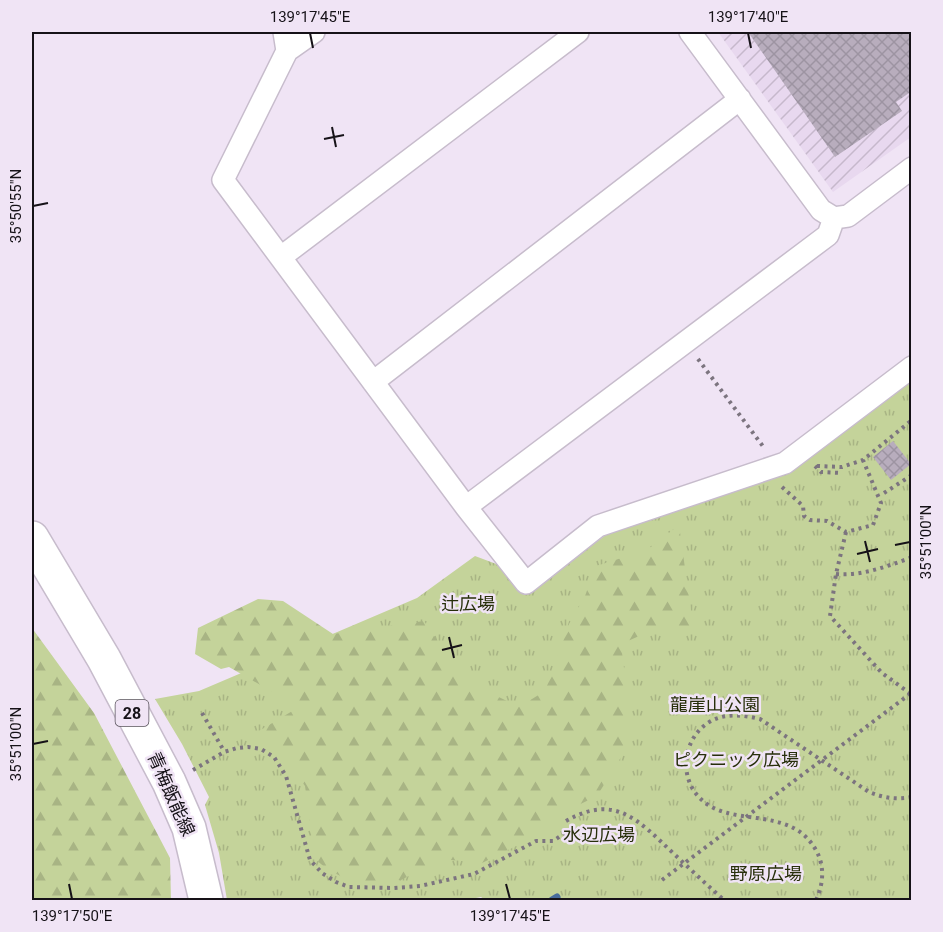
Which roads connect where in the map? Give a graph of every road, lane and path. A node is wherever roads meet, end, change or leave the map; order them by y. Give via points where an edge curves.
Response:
1 (314, 32) edge
2 (578, 32) edge
3 (690, 32) edge
4 (285, 41) edge
5 (740, 99) junction
6 (912, 168) edge
7 (834, 218) junction
8 (281, 258) junction
9 (686, 343) junction
10 (912, 368) edge
11 (374, 382) junction
12 (912, 420) edge
13 (863, 460) junction
14 (842, 467) junction
15 (912, 475) edge
16 (780, 477) junction
17 (884, 493) dead end
18 (466, 507) junction
19 (846, 532) junction
20 (32, 537) edge
21 (910, 558) dead end
22 (836, 574) junction
23 (911, 694) edge
24 (202, 713) dead end
25 (224, 752) junction
26 (820, 760) junction
27 (169, 782) junction
28 (912, 797) edge
29 (747, 816) junction
30 (566, 821) dead end
31 (571, 829) dead end
32 (684, 863) junction
33 (662, 880) dead end
34 (206, 900) edge
35 (724, 900) edge
36 (816, 900) edge

1 - 4 street
2 - 8 street
3 - 5 street
4 - 8 street via 223,180
5 - 7 street via 821,210
5 - 11 street
6 - 7 street via 848,216
7 - 9 street via 828,235
8 - 11 street
9 - 16 path
9 - 18 street
10 - 16 street via 817,441
11 - 18 street
12 - 13 path
13 - 14 path
13 - 19 path via 881,503 873,525
14 - 14 path via 842,475 821,472 815,465
15 - 17 path
16 - 18 street via 598,526 526,583
16 - 19 path via 803,506 804,516 827,521
19 - 22 path
20 - 27 main road, 青梅飯能線 / 28 via 104,659
21 - 22 path via 880,569
22 - 23 path via 830,616 882,673
23 - 26 path
24 - 25 path
25 - 27 path
25 - 31 path via 248,747 274,757 286,776 310,860 322,873 349,887 420,886 474,874 536,841 553,841
26 - 28 path via 870,792 895,799
26 - 29 path
26 - 29 path via 760,718 728,716 701,728 686,758 690,783 706,804
27 - 34 main road, 青梅飯能線 / 28 via 189,828
29 - 32 path
29 - 36 path via 789,825 810,840 822,868
30 - 32 path via 582,812 621,812 640,821
32 - 33 path
32 - 35 path

